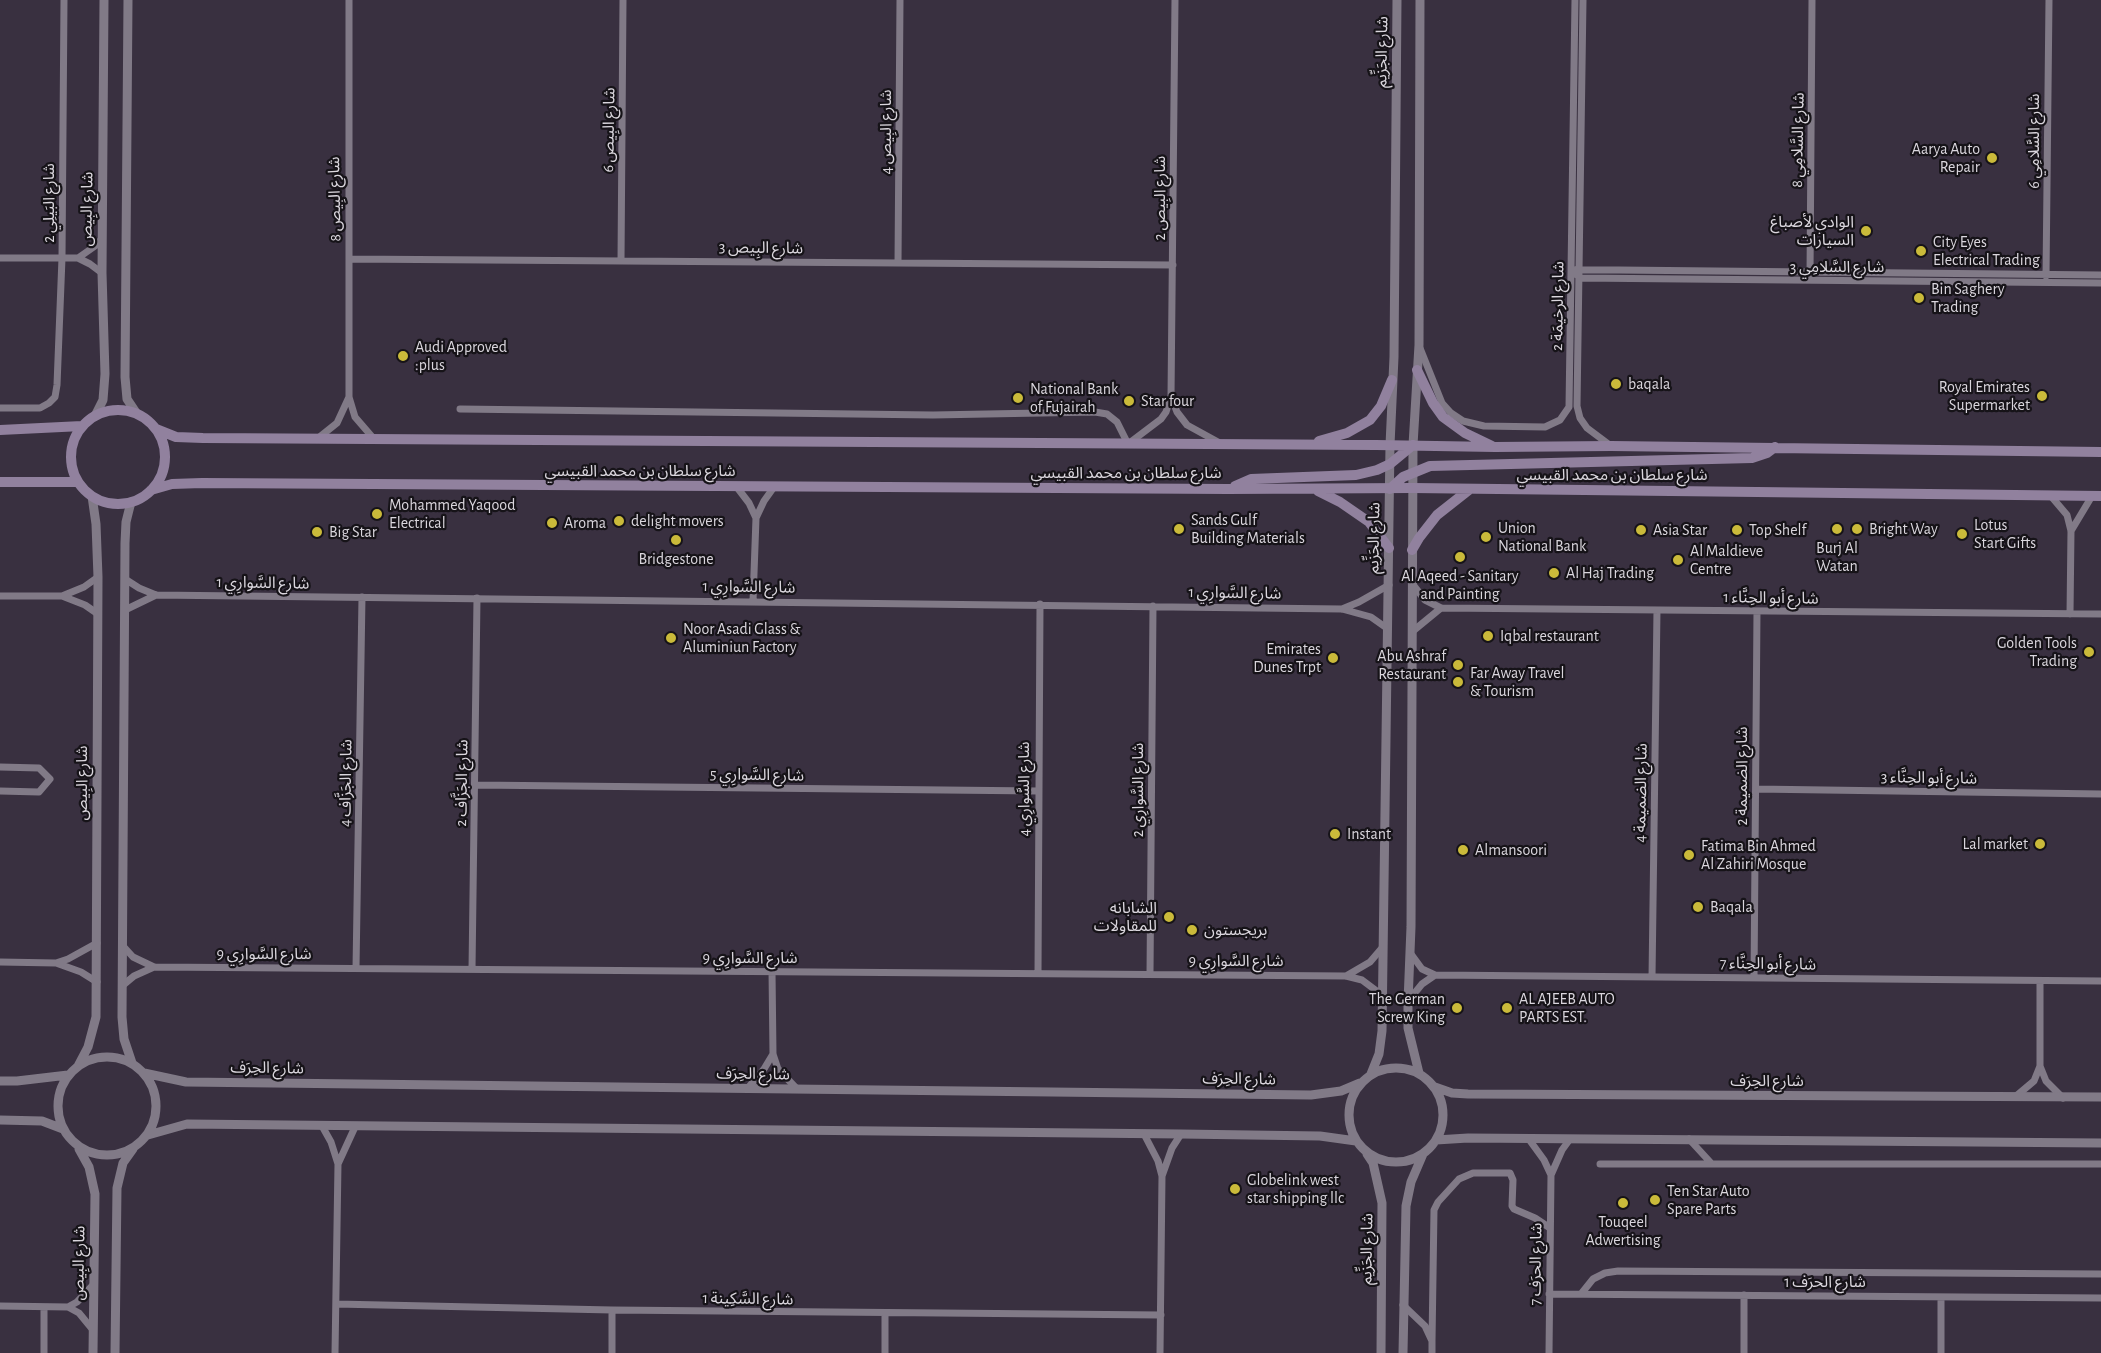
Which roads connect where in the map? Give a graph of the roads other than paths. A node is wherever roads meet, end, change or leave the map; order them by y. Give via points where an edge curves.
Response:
1 (64, 0) edge
2 (104, 0) edge
3 (128, 0) edge
4 (349, 0) edge
5 (623, 0) edge
6 (900, 0) edge
7 (1175, 0) edge
8 (1397, 0) edge
9 (1420, 0) edge
10 (1575, 0) edge
11 (1583, 0) edge
12 (1812, 0) edge
13 (2049, 0) edge
14 (102, 238) junction
15 (0, 258) edge
16 (62, 258) junction
17 (78, 258) junction
18 (349, 260) junction
19 (621, 261) junction
20 (898, 263) junction
21 (1173, 265) junction
22 (102, 273) junction
23 (1576, 274) junction
24 (2101, 275) edge
25 (1810, 276) junction
26 (2046, 278) junction
27 (2101, 283) edge
28 (1419, 345) junction
29 (1417, 370) junction
30 (1392, 381) junction
31 (1171, 396) junction
32 (349, 397) junction
33 (0, 408) edge
34 (460, 409) dead end
35 (137, 414) junction
36 (95, 416) junction
37 (82, 426) junction
38 (156, 429) junction
39 (0, 430) edge
40 (317, 439) junction
41 (374, 439) junction
42 (1128, 444) junction
43 (1223, 444) junction
44 (1306, 445) junction
45 (1390, 445) junction
46 (1413, 445) junction
47 (1611, 446) junction
48 (1495, 447) junction
49 (1775, 447) junction
50 (2101, 452) edge
51 (1390, 464) junction
52 (1413, 472) junction
53 (0, 482) edge
54 (78, 482) junction
55 (736, 486) junction
56 (774, 487) junction
57 (1412, 488) junction
58 (1228, 489) junction
59 (1315, 489) junction
60 (1390, 489) junction
61 (1470, 489) junction
62 (151, 490) junction
63 (2050, 495) junction
64 (92, 496) junction
65 (2096, 496) edge
66 (131, 502) junction
67 (756, 518) junction
68 (2071, 531) junction
69 (1389, 548) junction
70 (1412, 550) junction
71 (98, 577) junction
72 (125, 579) junction
73 (1389, 585) junction
74 (1414, 586) junction
75 (156, 595) junction
76 (0, 596) edge
77 (62, 596) junction
78 (362, 597) junction
79 (477, 597) junction
80 (753, 601) junction
81 (1040, 604) junction
82 (1153, 606) junction
83 (1441, 608) junction
84 (1342, 609) junction
85 (125, 610) junction
86 (1657, 610) junction
87 (1757, 611) junction
88 (98, 614) junction
89 (2070, 614) junction
90 (2101, 614) edge
91 (1388, 629) junction
92 (1413, 631) junction
93 (0, 767) edge
94 (476, 785) junction
95 (1756, 789) junction
96 (0, 791) edge
97 (1038, 791) junction
98 (2101, 794) edge
99 (97, 943) junction
100 (123, 946) junction
101 (1382, 948) junction
102 (1410, 951) junction
103 (0, 962) edge
104 (56, 963) junction
105 (154, 967) junction
106 (356, 968) junction
107 (472, 969) junction
108 (772, 971) junction
109 (1038, 974) junction
110 (1150, 974) junction
111 (1435, 975) junction
112 (1346, 976) junction
113 (1652, 976) junction
114 (1754, 978) junction
115 (2040, 981) junction
116 (2101, 981) edge
117 (97, 982) junction
118 (123, 986) junction
119 (1382, 995) junction
120 (1408, 1002) junction
121 (773, 1054) junction
122 (132, 1063) junction
123 (78, 1066) junction
124 (2040, 1066) junction
125 (144, 1073) junction
126 (1419, 1073) junction
127 (1371, 1074) junction
128 (68, 1076) junction
129 (0, 1081) edge
130 (1360, 1083) junction
131 (1435, 1087) junction
132 (747, 1089) junction
133 (797, 1089) junction
134 (2015, 1097) junction
135 (2101, 1097) edge
136 (2063, 1098) junction
137 (0, 1120) edge
138 (322, 1126) junction
139 (355, 1126) junction
140 (63, 1129) junction
141 (1144, 1134) junction
142 (1181, 1134) junction
143 (148, 1135) junction
144 (1528, 1138) junction
145 (1570, 1139) junction
146 (1689, 1139) junction
147 (1437, 1140) junction
148 (1356, 1141) junction
149 (73, 1143) junction
150 (2101, 1143) edge
151 (133, 1149) junction
152 (1364, 1149) junction
153 (1423, 1154) junction
154 (1711, 1163) junction
155 (338, 1164) junction
156 (1600, 1164) dead end
157 (2101, 1164) edge
158 (1551, 1175) junction
159 (1162, 1176) junction
160 (1550, 1228) junction
161 (2101, 1274) edge
162 (94, 1284) junction
163 (1549, 1294) junction
164 (1581, 1294) junction
165 (1744, 1295) junction
166 (1941, 1297) junction
167 (2101, 1298) edge
168 (336, 1304) junction
169 (1403, 1305) junction
170 (0, 1306) edge
171 (44, 1307) junction
172 (68, 1307) junction
173 (612, 1311) junction
174 (1433, 1312) junction
175 (1414, 1313) junction
176 (885, 1314) junction
177 (1161, 1315) junction
178 (93, 1330) junction
179 (1432, 1341) junction
180 (44, 1353) edge
181 (93, 1353) edge
182 (115, 1353) edge
183 (336, 1353) edge
184 (612, 1353) edge
185 (885, 1353) edge
186 (1160, 1353) edge
187 (1381, 1353) edge
188 (1403, 1353) edge
189 (1432, 1353) edge
190 (1549, 1353) edge
191 (1744, 1353) edge
192 (1941, 1353) edge

1 - 16 street, شارع البَيلِي 2
2 - 14 street, شارع البِيص
3 - 35 street via 125,377 127,399
4 - 18 street, شارع البِيص 8
5 - 19 street, شارع البِيص 6
6 - 20 street, شارع البِيص 4
7 - 21 street, شارع البِيص 2
8 - 30 street, شارع الجَزِّيم
9 - 28 street
10 - 23 street
11 - 23 street, شارع الرخيمَة 2
12 - 25 street, شارع السَّلامِي 8
13 - 26 street, شارع السَّلامِي 6
14 - 17 street
14 - 22 street, شارع البِيص
15 - 16 street
16 - 17 street
16 - 33 street, شارع البَيلِي 2 via 55,398 40,408
17 - 22 street
18 - 19 street, شارع البِيص 3
18 - 32 street, شارع البِيص 8
19 - 20 street, شارع البِيص 3
20 - 21 street, شارع البِيص 3
21 - 31 street, شارع البِيص 2
22 - 36 street, شارع البِيص via 105,374 103,400
23 - 25 street, شارع السَّلامِي 3
23 - 28 street, شارع الرخيمَة 2 via 1570,402 1564,416 1551,425 1484,426 1457,417 1438,396
23 - 47 street, شارع الرخيمَة 2 via 1578,412 1587,428
24 - 26 street, شارع السَّلامِي 3
25 - 26 street, شارع السَّلامِي 3
26 - 27 street, شارع السَّلامِي 3
28 - 29 street
29 - 46 street
29 - 48 main road via 1443,417
30 - 44 main road via 1370,420 1347,433
30 - 45 street, شارع الجَزِّيم
31 - 42 street, شارع البِيص 2 via 1156,425
31 - 43 street, شارع البِيص 2 via 1187,425
32 - 40 street, شارع البِيص 8 via 337,423
32 - 41 street, شارع البِيص 8 via 355,417
34 - 42 street via 933,415 1095,412 1107,414 1117,422
35 - 36 main road via 120,410
35 - 38 main road
36 - 37 main road
37 - 39 main road
37 - 54 main road via 71,460
38 - 40 main road, شارع سلطان بن محمد القبيسي via 176,437
38 - 62 main road via 165,454 164,467
40 - 41 main road, شارع سلطان بن محمد القبيسي
41 - 42 main road, شارع سلطان بن محمد القبيسي
42 - 43 main road, شارع سلطان بن محمد القبيسي
43 - 44 main road, شارع سلطان بن محمد القبيسي
44 - 45 main road, شارع سلطان بن محمد القبيسي
45 - 46 main road, شارع سلطان بن محمد القبيسي
45 - 51 street, شارع الجَزِّيم
46 - 48 main road, شارع سلطان بن محمد القبيسي
46 - 51 main road
46 - 52 street
47 - 48 main road, شارع سلطان بن محمد القبيسي
47 - 49 main road, شارع سلطان بن محمد القبيسي
49 - 50 main road, شارع سلطان بن محمد القبيسي
49 - 52 main road via 1752,458 1430,466
51 - 58 main road via 1356,475 1251,479
51 - 60 street, شارع الجَزِّيم
52 - 57 street
52 - 60 main road
53 - 54 main road
54 - 64 main road
55 - 56 main road, شارع سلطان بن محمد القبيسي
55 - 62 main road, شارع سلطان بن محمد القبيسي via 202,483 172,484
55 - 67 street
56 - 58 main road, شارع سلطان بن محمد القبيسي
56 - 67 street
57 - 60 main road, شارع سلطان بن محمد القبيسي
57 - 61 main road, شارع سلطان بن محمد القبيسي
57 - 70 street
58 - 59 main road, شارع سلطان بن محمد القبيسي
59 - 60 main road, شارع سلطان بن محمد القبيسي
59 - 69 main road via 1369,522
60 - 69 street, شارع الجَزِّيم
61 - 63 main road, شارع سلطان بن محمد القبيسي
61 - 70 main road via 1437,515
62 - 66 main road
63 - 65 main road, شارع سلطان بن محمد القبيسي
63 - 68 street via 2067,515
64 - 66 main road via 104,502
64 - 71 street, شارع البِيص
65 - 68 street
66 - 72 street via 126,522
67 - 80 street
68 - 89 street
69 - 73 street, شارع الجَزِّيم
70 - 74 street
71 - 77 street
71 - 88 street, شارع البِيص
72 - 75 street, شارع السَّوارِي 1
72 - 85 street
73 - 84 street, شارع السَّوارِي 1
73 - 91 street, شارع الجَزِّيم
74 - 83 street via 1425,600
74 - 92 street
75 - 78 street, شارع السَّوارِي 1
75 - 85 street, شارع السَّوارِي 1
76 - 77 street
77 - 88 street
78 - 79 street, شارع السَّوارِي 1
78 - 106 street, شارع الجَزَّاف 4
79 - 80 street, شارع السَّوارِي 1
79 - 94 street, شارع الجَزَّاف 2
80 - 81 street, شارع السَّوارِي 1
81 - 82 street, شارع السَّوارِي 1
81 - 97 street, شارع السَّوارِي 4
82 - 84 street, شارع السَّوارِي 1
82 - 110 street, شارع السَّوارِي 2
83 - 86 street, شارع أبو الحِنَّاء 1
83 - 92 street
84 - 91 street, شارع السَّوارِي 1 via 1371,618
85 - 100 street
86 - 87 street, شارع أبو الحِنَّاء 1
86 - 113 street, شارع الضميمة 4
87 - 89 street, شارع أبو الحِنَّاء 1
87 - 95 street, شارع الضميمة 2
88 - 99 street, شارع البِيص
89 - 90 street, شارع أبو الحِنَّاء 1
91 - 101 street, شارع الجَزِّيم
92 - 102 street
93 - 96 street via 39,768 50,779 39,792
94 - 97 street, شارع السَّوارِي 5
94 - 107 street, شارع الجَزَّاف 2
95 - 98 street, شارع أبو الحِنَّاء 3
95 - 114 street, شارع الضميمة 2
97 - 109 street, شارع السَّوارِي 4
99 - 104 street
99 - 117 street, شارع البِيص
100 - 105 street via 133,957
100 - 118 street
101 - 112 street via 1370,962
101 - 119 street, شارع الجَزِّيم
102 - 111 street via 1417,964
102 - 120 street
103 - 104 street
104 - 117 street
105 - 106 street, شارع السَّوارِي 9
105 - 118 street, شارع السَّوارِي 9
106 - 107 street, شارع السَّوارِي 9
107 - 108 street, شارع السَّوارِي 9
108 - 109 street, شارع السَّوارِي 9
108 - 121 street
109 - 110 street, شارع السَّوارِي 9
110 - 112 street, شارع السَّوارِي 9
111 - 113 street, شارع أبو الحِنَّاء 7
111 - 120 street
112 - 119 street, شارع السَّوارِي 9 via 1370,984
113 - 114 street, شارع أبو الحِنَّاء 7
114 - 115 street, شارع أبو الحِنَّاء 7
115 - 116 street, شارع أبو الحِنَّاء 7
115 - 124 street
117 - 123 street, شارع البِيص via 96,1017
118 - 122 street via 124,1039
119 - 127 street, شارع الجَزِّيم via 1379,1054
120 - 126 street via 1408,1028
121 - 132 street
121 - 133 street via 778,1068
122 - 123 street via 105,1057
122 - 125 street
123 - 128 street
124 - 134 street via 2034,1081
124 - 136 street via 2046,1081
125 - 132 street, شارع الحِرَف via 186,1082
125 - 143 street via 157,1103
126 - 127 street via 1395,1067
126 - 131 street
127 - 130 street
128 - 129 street
128 - 140 street via 57,1101
130 - 133 street, شارع الحِرَف via 1341,1091 1311,1095
130 - 148 street via 1348,1112
131 - 134 street, شارع الحِرَف via 1468,1094
131 - 147 street via 1444,1113
132 - 133 street, شارع الحِرَف
134 - 136 street, شارع الحِرَف
135 - 136 street, شارع الحِرَف
137 - 140 street via 42,1121
138 - 139 street
138 - 143 street via 186,1124
138 - 155 street
139 - 141 street
139 - 155 street
140 - 149 street
141 - 142 street
141 - 159 street
142 - 148 street via 1320,1136
142 - 159 street
143 - 151 street
144 - 145 street
144 - 147 street
144 - 158 street
145 - 146 street
145 - 158 street, شارع الحرَف 7
146 - 150 street
146 - 154 street
147 - 153 street
148 - 152 street
149 - 151 street via 102,1156
149 - 162 street, شارع البِيص via 89,1167 94,1185
151 - 182 street via 123,1163 117,1188
152 - 153 street via 1392,1162
152 - 187 street, شارع الجَزِّيم via 1373,1163 1382,1203
153 - 169 street via 1406,1206
154 - 156 street
154 - 157 street
155 - 168 street
158 - 160 street, شارع الحرَف 7
159 - 177 street
160 - 163 street, شارع الحرَف 7
160 - 174 street via 1514,1209 1514,1180 1510,1173 1463,1175 1434,1210
161 - 164 street via 1618,1271 1593,1279
162 - 172 street
162 - 178 street, شارع البِيص
163 - 164 street, شارع الحرَف 1
163 - 190 street, شارع الحرَف 7
164 - 165 street, شارع الحرَف 1
165 - 166 street, شارع الحرَف 1
165 - 191 street
166 - 167 street, شارع الحرَف 1
166 - 192 street
168 - 173 street, شارع السَّكِينة 1
168 - 183 street
169 - 175 street
169 - 188 street
170 - 171 street
171 - 172 street
171 - 180 street
172 - 178 street via 79,1313
173 - 176 street, شارع السَّكِينة 1
173 - 184 street
174 - 175 street
174 - 179 street
175 - 179 street
176 - 177 street, شارع السَّكِينة 1
176 - 185 street
177 - 186 street
178 - 181 street, شارع البِيص
179 - 189 street

